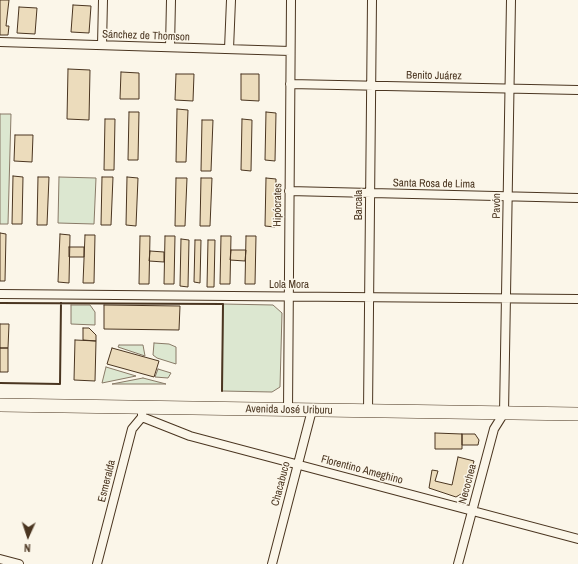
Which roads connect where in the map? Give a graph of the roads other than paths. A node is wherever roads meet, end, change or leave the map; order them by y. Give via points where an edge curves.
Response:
1 (103, 0) edge
2 (171, 0) edge
3 (231, 0) edge
4 (291, 0) edge
5 (372, 0) edge
6 (511, 0) edge
7 (0, 42) edge
8 (102, 45) junction
9 (170, 47) junction
10 (230, 49) junction
11 (290, 51) junction
12 (290, 84) junction
13 (371, 86) junction
14 (510, 88) junction
15 (578, 90) edge
16 (289, 191) junction
17 (370, 193) junction
18 (508, 196) junction
19 (578, 198) edge
20 (0, 294) edge
21 (288, 296) junction
22 (369, 297) junction
23 (506, 298) junction
24 (578, 299) edge
25 (0, 405) edge
26 (288, 410) junction
27 (312, 410) junction
28 (368, 411) junction
29 (142, 412) junction
30 (504, 413) junction
31 (578, 414) edge
32 (298, 464) junction
33 (472, 510) junction
34 (578, 539) edge
35 (0, 559) edge
36 (19, 564) edge
37 (97, 564) edge
38 (272, 564) edge
39 (458, 564) edge

1 - 8 street
2 - 9 street
3 - 10 street
4 - 11 street, Hipócrates
5 - 13 street, Barcala
6 - 14 street, Pavón
7 - 8 street, Sánchez de Thomson
8 - 9 street, Sánchez de Thomson
9 - 10 street, Sánchez de Thomson
10 - 11 street, Sánchez de Thomson
11 - 12 street, Hipócrates
12 - 13 street, Benito Juárez
12 - 16 street, Hipócrates
13 - 14 street, Benito Juárez
13 - 17 street, Barcala
14 - 15 street, Benito Juárez
14 - 18 street, Pavón
16 - 17 street, Santa Rosa de Lima
16 - 21 street, Hipócrates
17 - 18 street, Santa Rosa de Lima
17 - 22 street, Barcala
18 - 19 street, Santa Rosa de Lima
18 - 23 street, Pavón
20 - 21 street, Lola Mora
21 - 22 street, Lola Mora
21 - 26 street, Hipócrates
22 - 23 street, Lola Mora
22 - 28 street, Barcala
23 - 24 street, Lola Mora
23 - 30 street, Pavón
25 - 29 main road, Avenida José Uriburu
26 - 27 main road, Avenida José Uriburu
26 - 29 main road, Avenida José Uriburu
27 - 28 main road, Avenida José Uriburu
27 - 32 street, Chacabuco
28 - 30 main road, Avenida José Uriburu
29 - 32 street, Florentino Ameghino via 190,436
29 - 37 street, Esmeralda via 132,429
30 - 31 main road, Avenida José Uriburu
30 - 33 street, Necochea via 494,429
32 - 33 street, Florentino Ameghino
32 - 38 street, Chacabuco
33 - 34 street, Florentino Ameghino
33 - 39 street, Necochea
35 - 36 street

